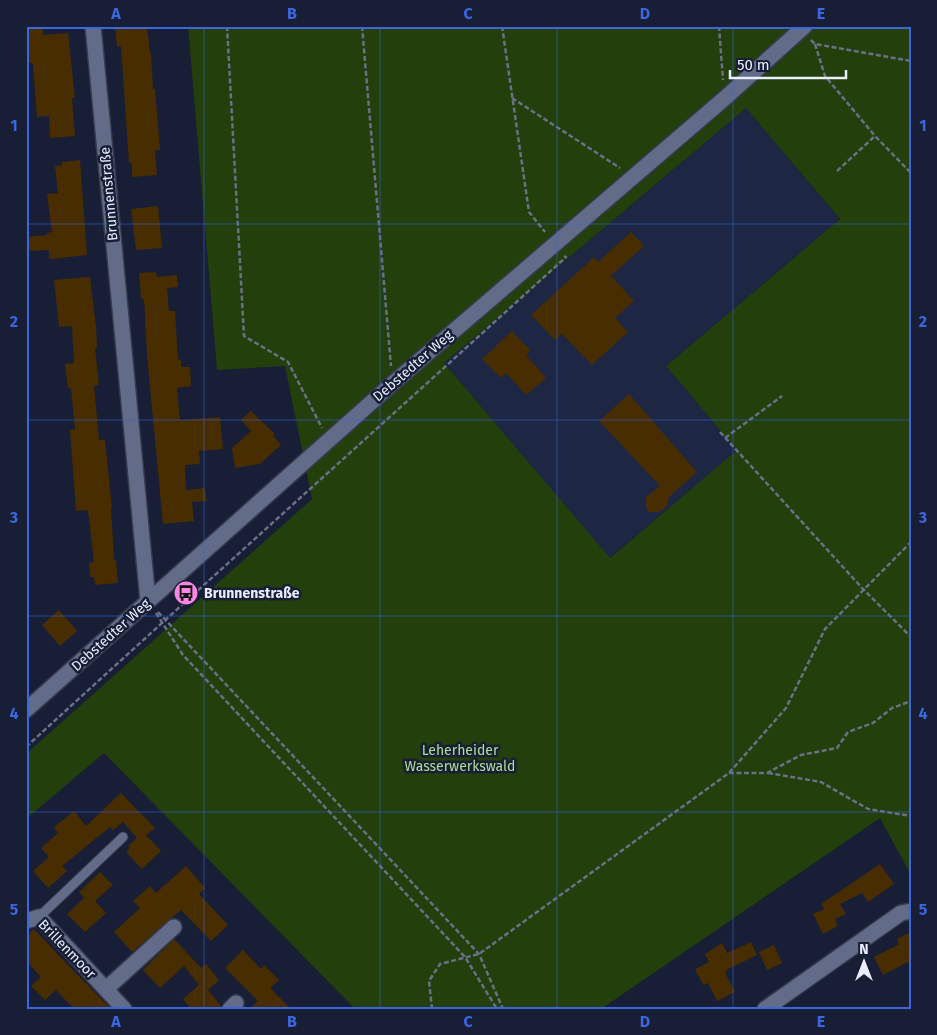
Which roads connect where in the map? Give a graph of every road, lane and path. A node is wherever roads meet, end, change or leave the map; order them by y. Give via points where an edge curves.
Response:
1 (93, 26) edge
2 (227, 26) edge
3 (362, 26) edge
4 (502, 26) edge
5 (719, 26) edge
6 (803, 28) edge
7 (814, 44) junction
8 (911, 60) edge
9 (512, 98) junction
10 (725, 98) junction
11 (875, 136) junction
12 (838, 171) dead end
13 (638, 173) junction
14 (911, 173) edge
15 (554, 245) junction
16 (392, 384) junction
17 (782, 396) dead end
18 (720, 432) dead end
19 (725, 438) junction
20 (328, 440) junction
21 (911, 542) edge
22 (863, 589) junction
23 (148, 601) junction
24 (166, 620) junction
25 (162, 622) junction
26 (911, 637) edge
27 (911, 701) edge
28 (26, 710) edge
29 (26, 747) edge
30 (729, 773) junction
31 (767, 773) junction
32 (911, 816) edge
33 (123, 837) dead end
34 (911, 912) edge
35 (32, 919) edge
36 (174, 927) dead end
37 (479, 954) junction
38 (465, 957) junction
39 (106, 989) junction
40 (124, 1009) edge
41 (432, 1009) edge
42 (497, 1009) edge
43 (503, 1009) edge
44 (765, 1009) edge

1 - 23 street, Brunnenstraße
2 - 20 path via 244,336 288,362
3 - 16 path
4 - 9 path
5 - 10 path
6 - 7 path
6 - 10 street, Debstedter Weg
7 - 8 path
7 - 11 path via 825,76
9 - 13 path via 626,172
9 - 15 path via 529,212
10 - 13 street, Debstedter Weg
11 - 12 path
11 - 14 path
13 - 15 street, Debstedter Weg
15 - 16 street, Debstedter Weg
15 - 24 path via 566,257
16 - 20 street, Debstedter Weg
17 - 19 path
18 - 19 path
19 - 22 path
20 - 23 street, Debstedter Weg
21 - 22 path
22 - 26 path
22 - 30 path via 825,629 786,708
23 - 24 path
23 - 25 path
23 - 28 street, Debstedter Weg
24 - 25 path
24 - 37 path
25 - 29 path
25 - 38 path via 183,655
27 - 31 path via 892,708 873,723 848,732 838,748 801,756
30 - 31 path
30 - 37 path
31 - 32 path via 821,782 868,809
33 - 35 lane
34 - 44 street via 902,913
35 - 39 street, Brillenmoor
36 - 39 street, Brillenmoor
37 - 38 path
37 - 43 path
38 - 41 path via 440,964 429,981
38 - 42 path
39 - 40 street, Brillenmoor

